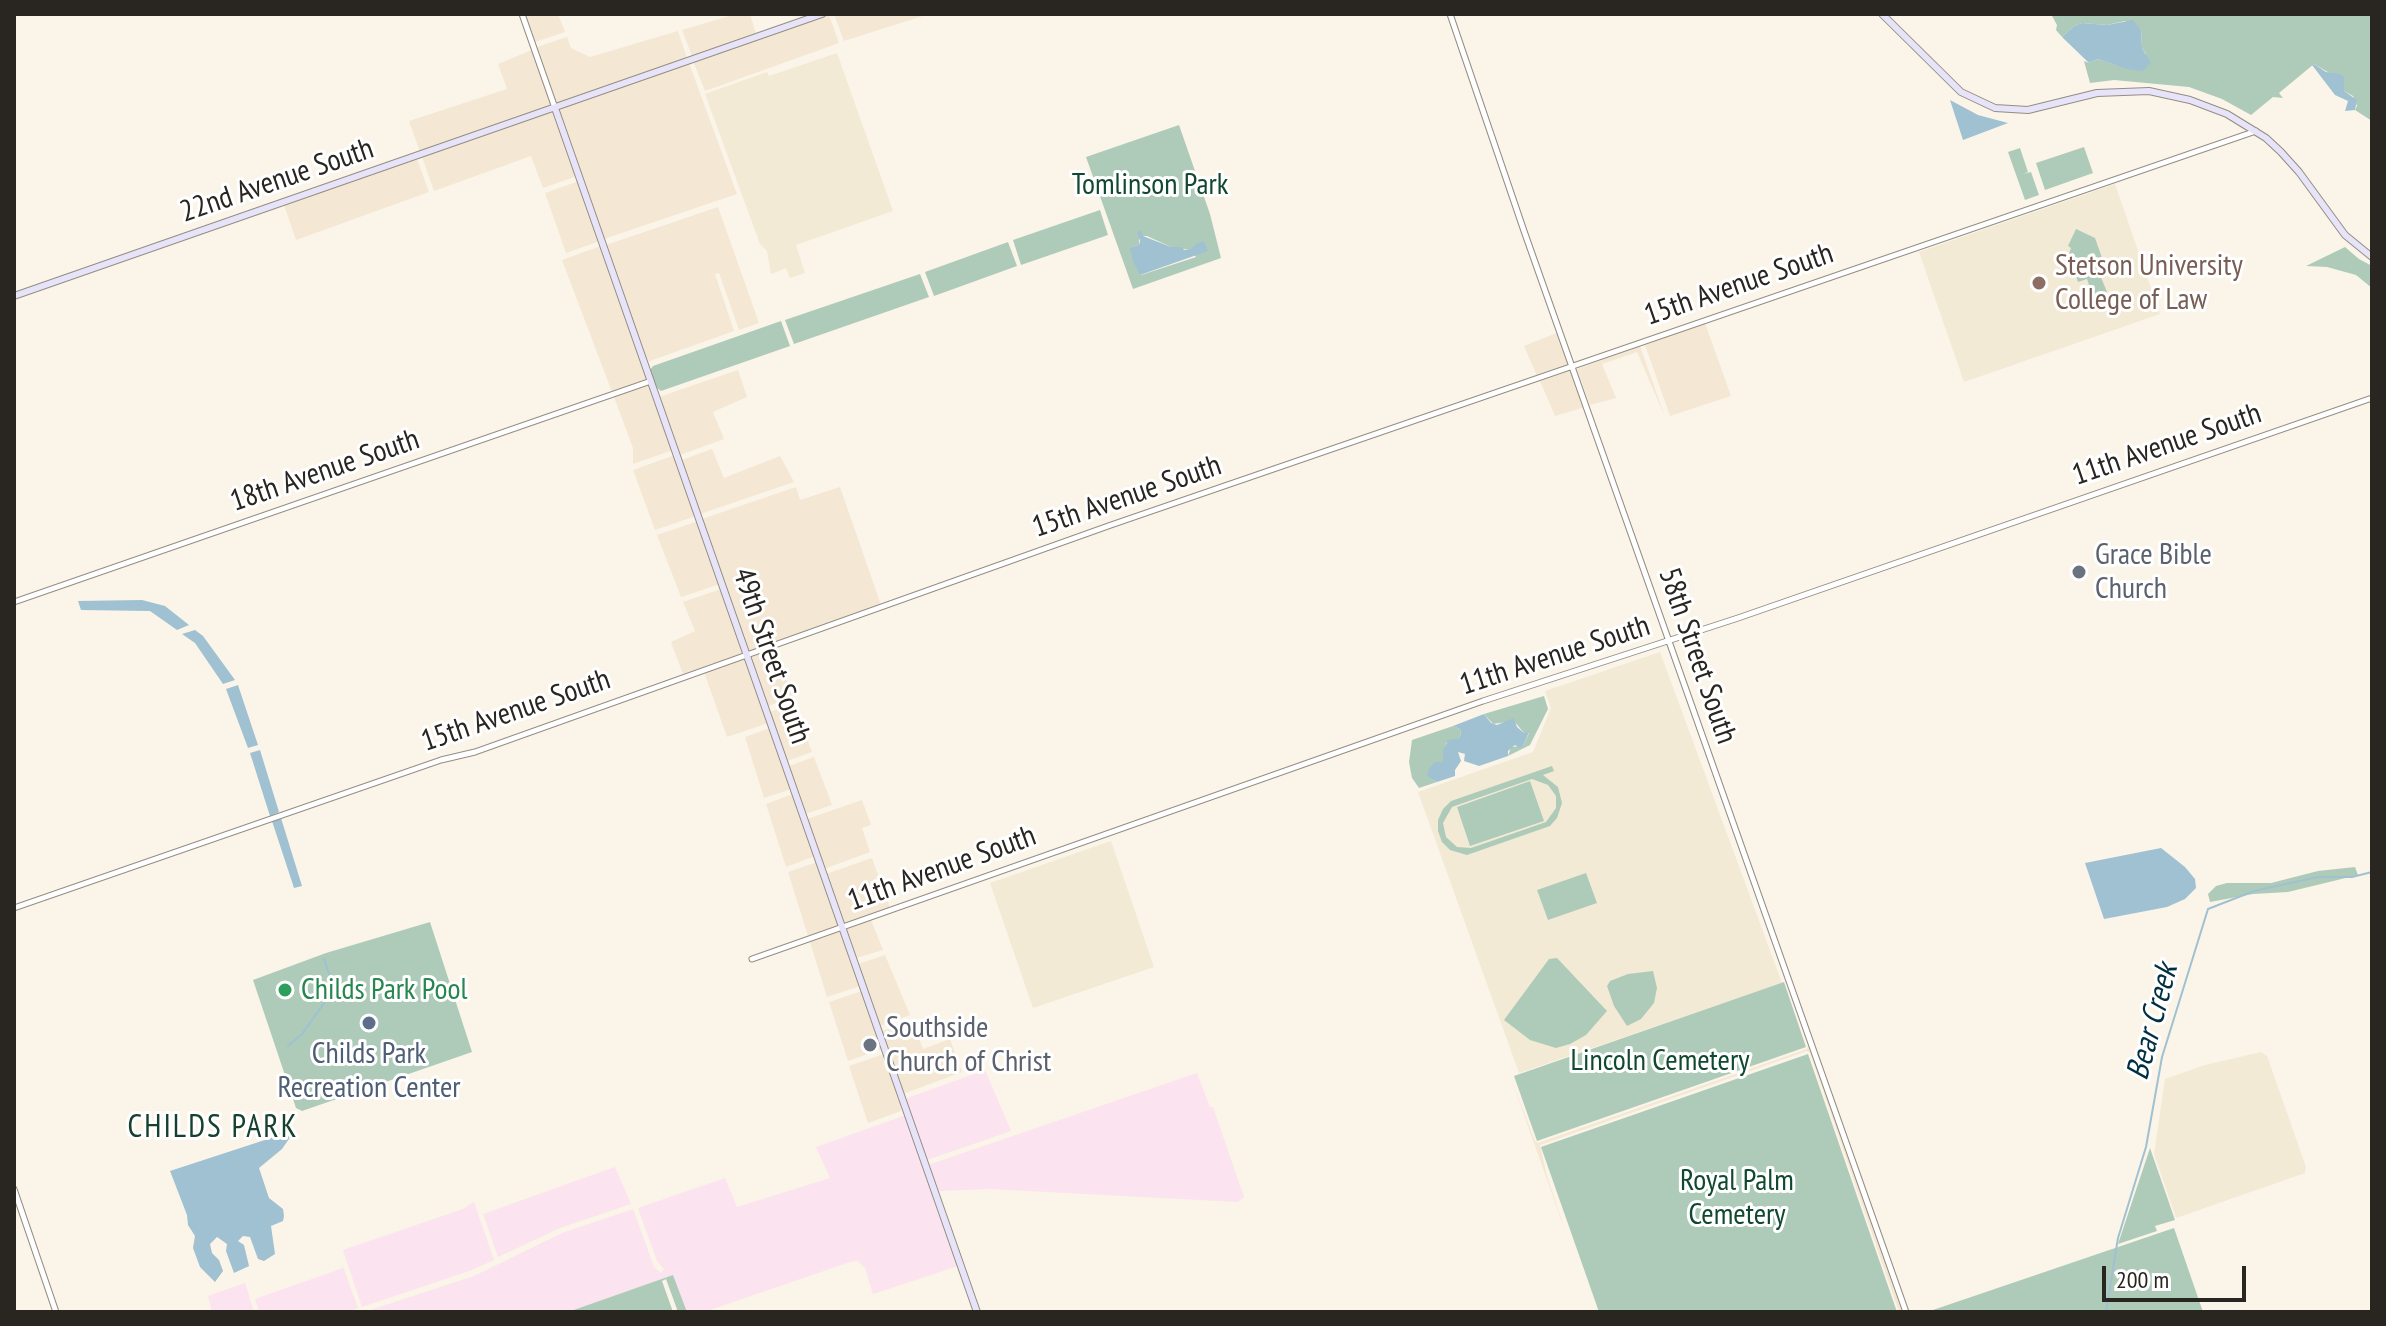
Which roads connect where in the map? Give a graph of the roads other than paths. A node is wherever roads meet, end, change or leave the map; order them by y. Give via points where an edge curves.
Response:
1 (522, 14) edge
2 (822, 14) edge
3 (1450, 14) edge
4 (1882, 14) edge
5 (555, 108) junction
6 (2256, 131) junction
7 (2372, 257) edge
8 (14, 296) edge
9 (1574, 367) junction
10 (651, 381) junction
11 (2372, 398) edge
12 (14, 602) edge
13 (1669, 641) junction
14 (747, 655) junction
15 (14, 908) edge
16 (843, 927) junction
17 (752, 959) dead end
18 (14, 1189) edge
19 (56, 1312) edge
20 (977, 1312) edge
21 (1906, 1312) edge

1 - 5 street, 49th Street South
2 - 5 main road, 22nd Avenue South
3 - 9 street, 58th Street South
4 - 6 main road via 1961,92 1995,108 2028,110 2097,93 2149,91 2199,103
5 - 8 main road, 22nd Avenue South
5 - 10 main road, 49th Street South
6 - 7 main road via 2288,159 2345,235
6 - 9 street, 15th Avenue South
9 - 13 street, 58th Street South
9 - 14 street, 15th Avenue South
10 - 12 street, 18th Avenue South
10 - 14 main road, 49th Street South
11 - 13 street, 11th Avenue South
13 - 16 street, 11th Avenue South via 1483,701
13 - 21 street, 58th Street South
14 - 15 street, 15th Avenue South
14 - 16 main road, 49th Street South
16 - 17 street, 11th Avenue South
16 - 20 main road, 49th Street South
18 - 19 street

